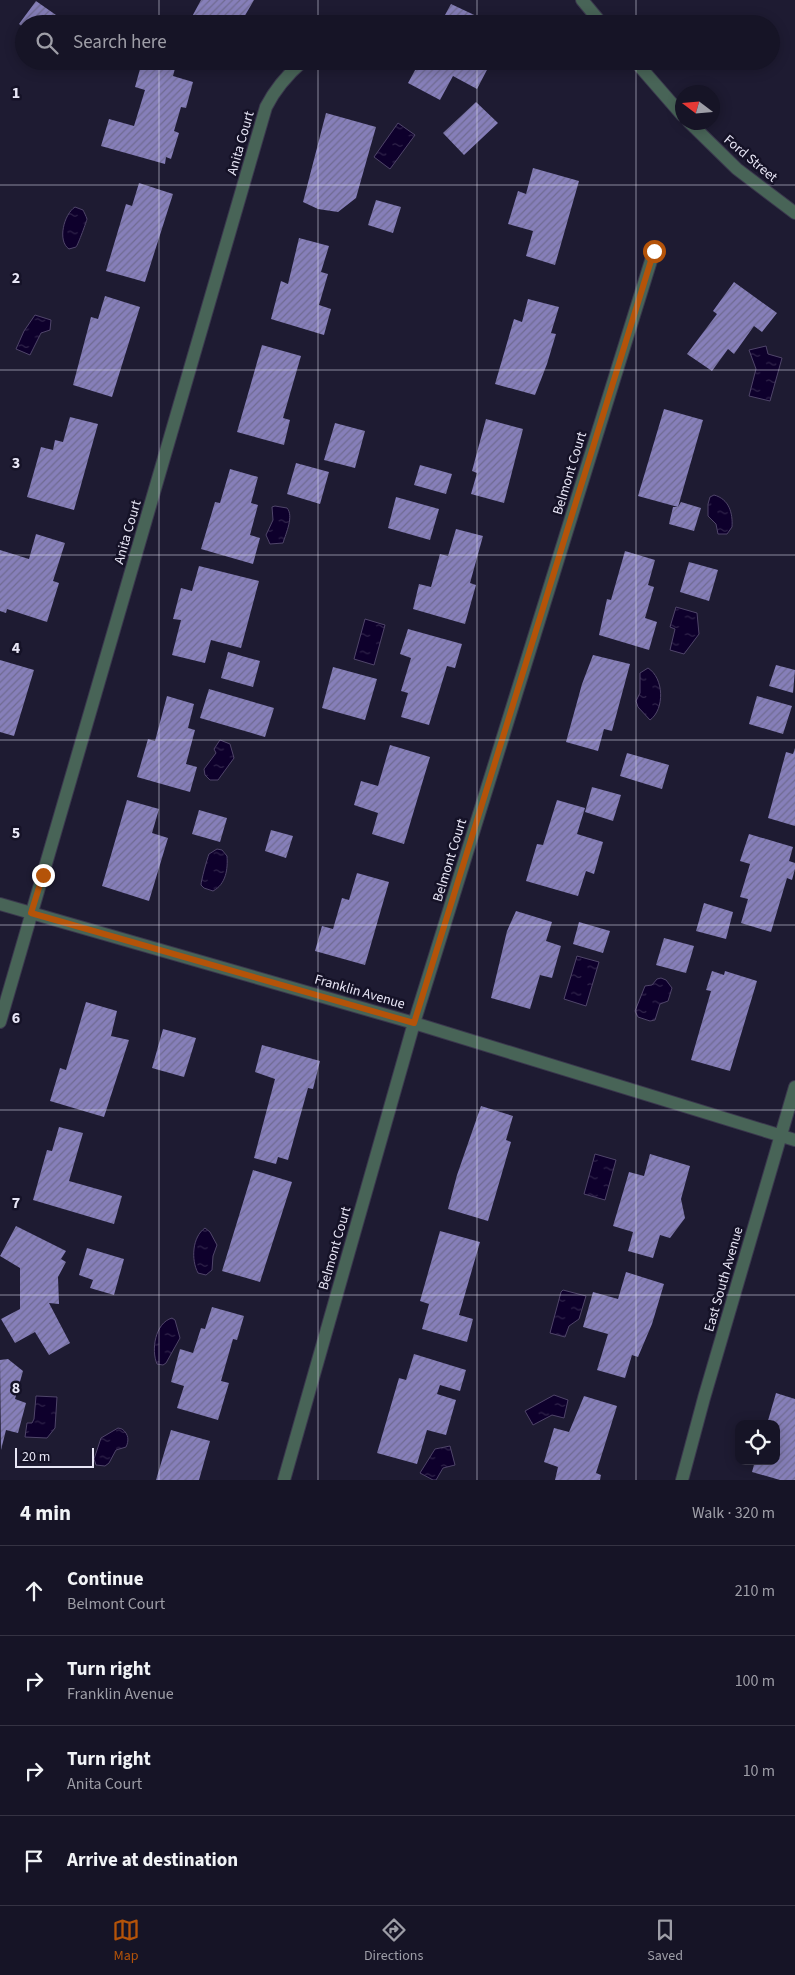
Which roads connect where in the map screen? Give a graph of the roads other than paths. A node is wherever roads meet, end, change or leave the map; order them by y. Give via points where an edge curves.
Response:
1 (582, 0) edge
2 (594, 15) edge
3 (293, 70) edge
4 (643, 70) edge
5 (675, 107) edge
6 (697, 130) edge
7 (795, 213) edge
8 (654, 251) dead end
9 (0, 904) edge
10 (31, 913) junction
11 (0, 1022) edge
12 (414, 1023) junction
13 (795, 1087) edge
14 (781, 1136) junction
15 (795, 1140) edge
16 (284, 1480) edge
17 (682, 1480) edge

1 - 2 street
3 - 10 street, Anita Court via 275,90 266,107
4 - 5 street
6 - 7 street, Ford Street via 737,169
8 - 12 street, Belmont Court
9 - 10 street, Franklin Avenue
10 - 11 street, Anita Court
10 - 12 street, Franklin Avenue
12 - 14 street, Franklin Avenue
12 - 16 street, Belmont Court
13 - 14 street, East South Avenue
14 - 15 street, Franklin Avenue
14 - 17 street, East South Avenue

